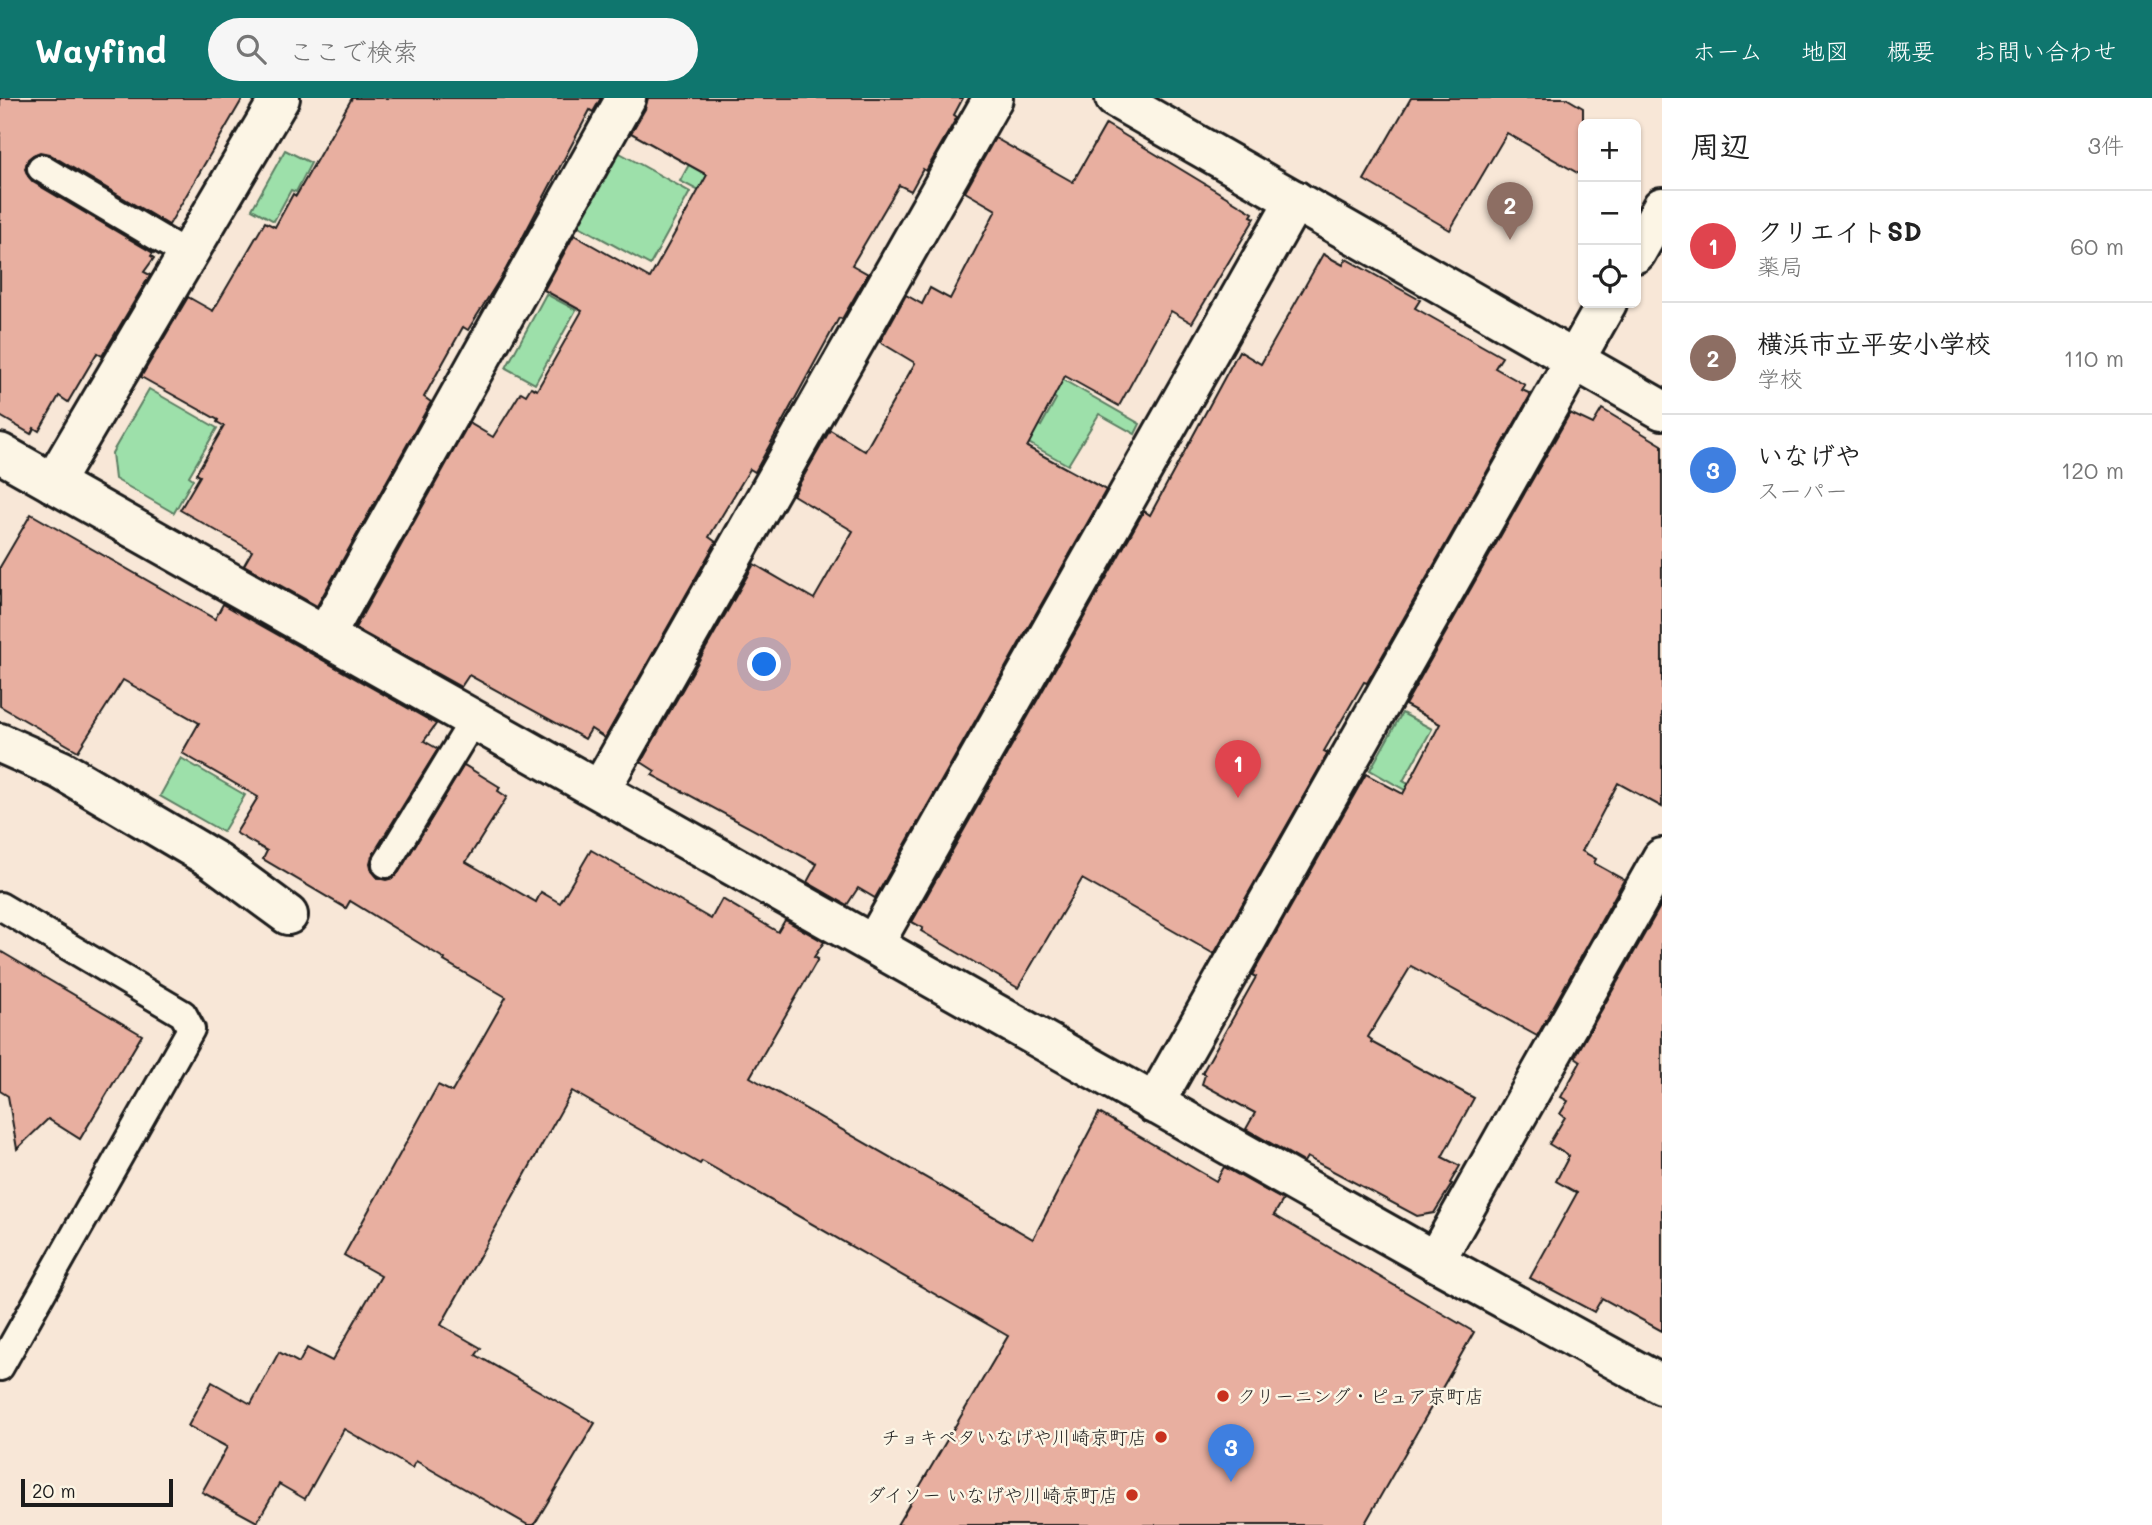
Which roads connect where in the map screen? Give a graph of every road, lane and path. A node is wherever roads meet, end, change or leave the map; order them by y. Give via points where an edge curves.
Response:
1 (279, 98) edge
2 (626, 98) edge
3 (993, 98) edge
4 (1115, 98) edge
5 (41, 168) dead end
6 (1295, 200) junction
7 (1662, 207) edge
8 (1641, 245) edge
9 (188, 255) junction
10 (1604, 308) edge
11 (1575, 360) junction
12 (1662, 410) edge
13 (0, 453) edge
14 (53, 483) junction
15 (325, 636) junction
16 (474, 719) junction
17 (0, 743) edge
18 (600, 790) junction
19 (1662, 858) edge
20 (386, 864) dead end
21 (0, 906) edge
22 (288, 915) dead end
23 (874, 944) junction
24 (1154, 1104) junction
25 (1435, 1261) junction
26 (0, 1367) edge
27 (1662, 1385) edge

1 - 9 street
2 - 15 street
3 - 18 street
4 - 6 street
5 - 9 lane
6 - 11 street
6 - 23 street
7 - 8 street
9 - 14 street
10 - 11 street
11 - 12 street
11 - 24 street
13 - 14 street
14 - 15 street
15 - 16 street
16 - 18 street
16 - 20 lane
17 - 22 street via 61,770 212,859
18 - 23 street
19 - 25 street
21 - 26 lane via 183,1014 191,1029
23 - 24 street
24 - 25 street
25 - 27 street

